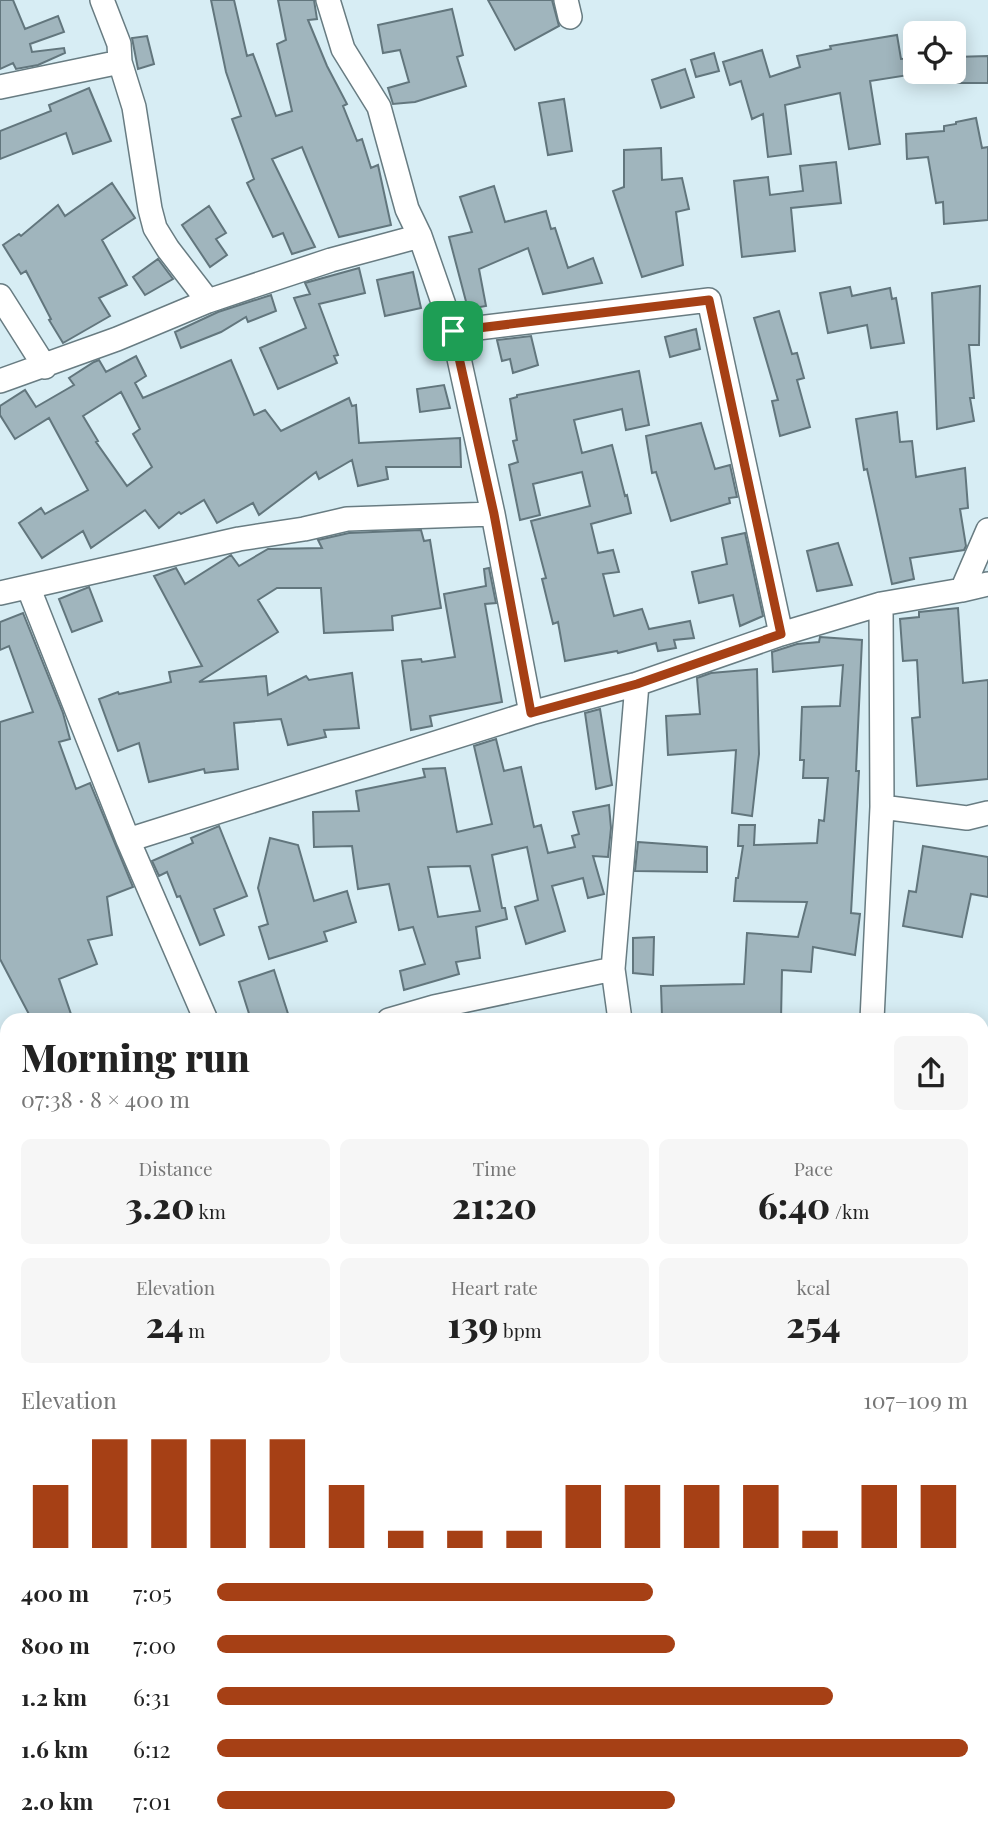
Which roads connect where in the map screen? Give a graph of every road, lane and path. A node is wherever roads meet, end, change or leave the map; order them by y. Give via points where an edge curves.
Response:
1 (102, 0) edge
2 (328, 0) edge
3 (120, 62) junction
4 (0, 87) edge
5 (420, 236) junction
6 (0, 296) edge
7 (208, 301) junction
8 (453, 331) junction
9 (45, 366) junction
10 (0, 381) edge
11 (494, 514) junction
12 (988, 530) edge
13 (988, 584) edge
14 (29, 589) junction
15 (962, 590) junction
16 (0, 593) edge
17 (881, 604) junction
18 (781, 634) junction
19 (637, 684) junction
20 (531, 713) junction
21 (882, 807) junction
22 (988, 813) edge
23 (128, 840) junction
24 (613, 969) junction
25 (203, 1013) edge
26 (413, 1013) edge
27 (619, 1013) edge
28 (872, 1013) edge

1 - 3 street
2 - 5 street via 343,50 379,107 407,209
3 - 4 street
3 - 7 street via 134,107 155,228
5 - 7 street
5 - 8 street
6 - 9 street
7 - 9 street
8 - 11 street
8 - 18 street via 709,300
9 - 10 street
11 - 14 street via 347,519
11 - 20 street
12 - 15 street
13 - 15 street
14 - 16 street
14 - 23 street
15 - 17 street
17 - 18 street
17 - 21 street
18 - 19 street
19 - 20 street
19 - 24 street
20 - 23 street
21 - 22 street via 956,817
21 - 28 street
23 - 25 street
24 - 26 street
24 - 27 street

